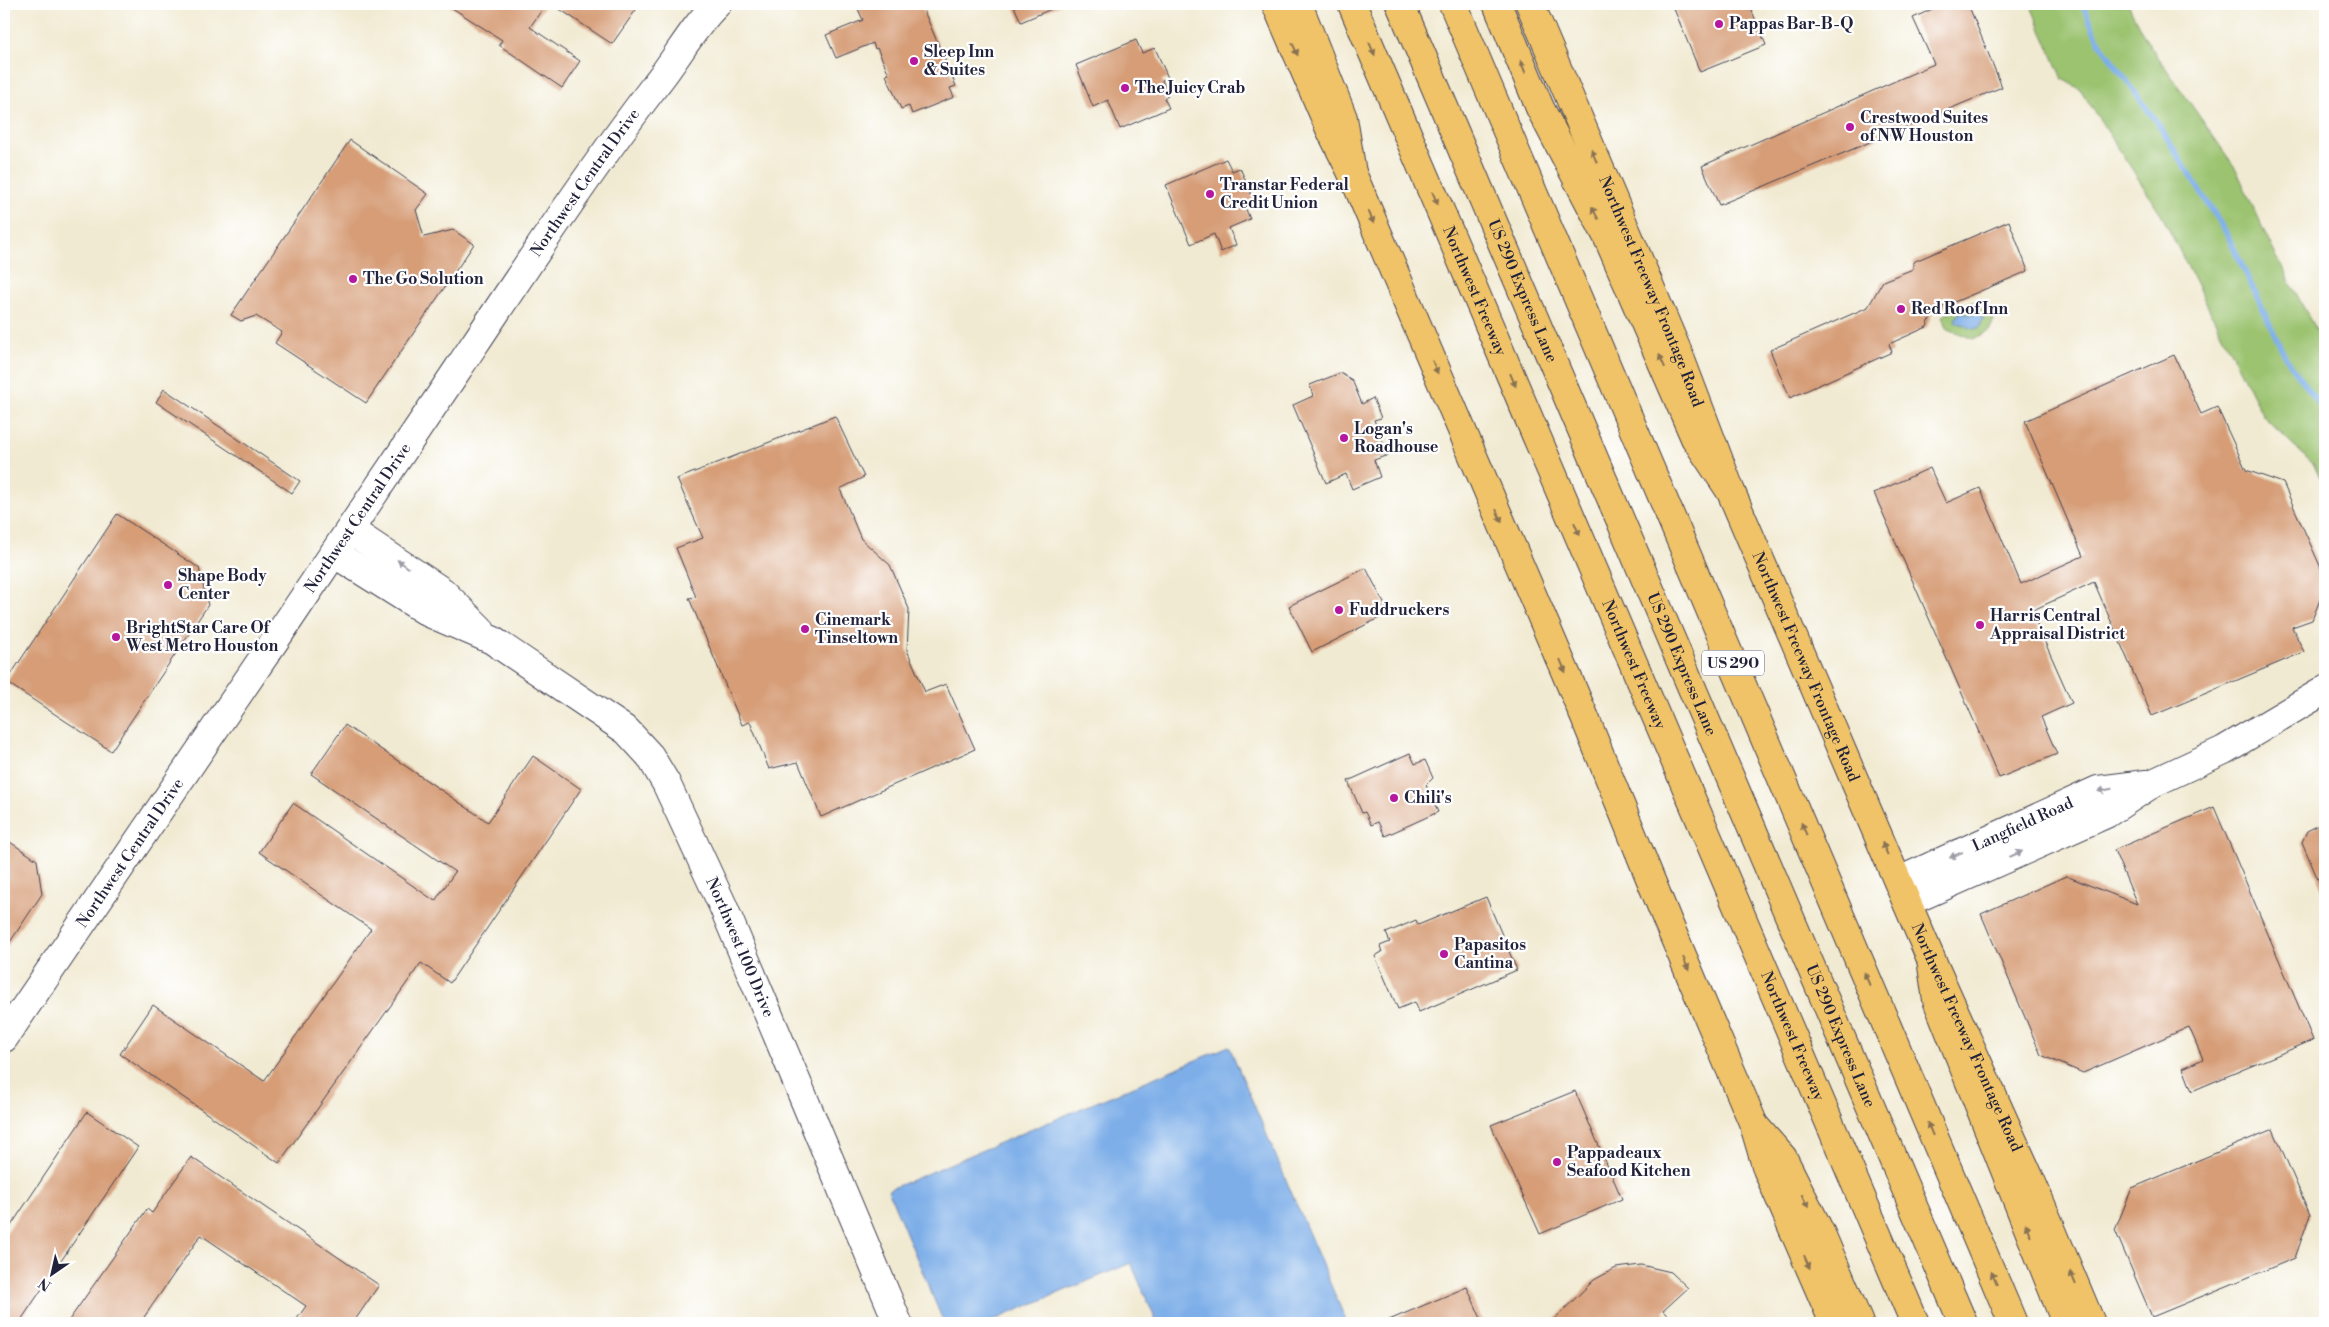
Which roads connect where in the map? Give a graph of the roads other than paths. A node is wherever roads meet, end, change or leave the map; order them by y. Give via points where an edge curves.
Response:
1 (717, 4) edge
2 (1276, 4) edge
3 (1298, 4) edge
4 (1352, 4) edge
5 (1400, 4) edge
6 (1454, 4) edge
7 (1497, 4) edge
8 (1530, 4) edge
9 (1352, 172) junction
10 (1732, 492) junction
11 (350, 530) junction
12 (335, 554) junction
13 (492, 640) junction
14 (2325, 690) edge
15 (1903, 891) junction
16 (1931, 959) junction
17 (4, 1038) edge
18 (1754, 1125) junction
19 (898, 1323) edge
20 (1834, 1323) edge
21 (1859, 1323) edge
22 (1915, 1323) edge
23 (1964, 1323) edge
24 (2013, 1323) edge
25 (2066, 1323) edge
26 (2092, 1323) edge

1 - 11 street, Northwest Central Drive via 615,138
2 -> 9 main road
3 - 9 main road via 1343,118
4 -> 22 main road, Northwest Freeway
5 - 23 main road, US 290 Express Lane
24 -> 6 main road, US 290
10 -> 7 main road via 1695,438 1607,236 1540,108
10 -> 8 main road, Northwest Freeway Frontage Road via 1679,355
9 -> 18 main road
15 -> 10 main road, Northwest Freeway Frontage Road
11 - 12 street, Northwest Central Drive
13 -> 11 street, Northwest 100 Drive via 443,592
12 - 13 street, Northwest 100 Drive via 429,613
12 - 17 street, Northwest Central Drive
13 - 19 street, Northwest 100 Drive via 627,731 658,769 723,906
14 - 15 street, Langfield Road via 2224,750 2153,783 2106,814
15 - 16 main road, Northwest Freeway Frontage Road
25 -> 16 main road via 1937,1000
26 -> 16 main road, Northwest Freeway Frontage Road
18 -> 20 main road via 1767,1169
18 -> 21 main road via 1783,1158 1822,1236

